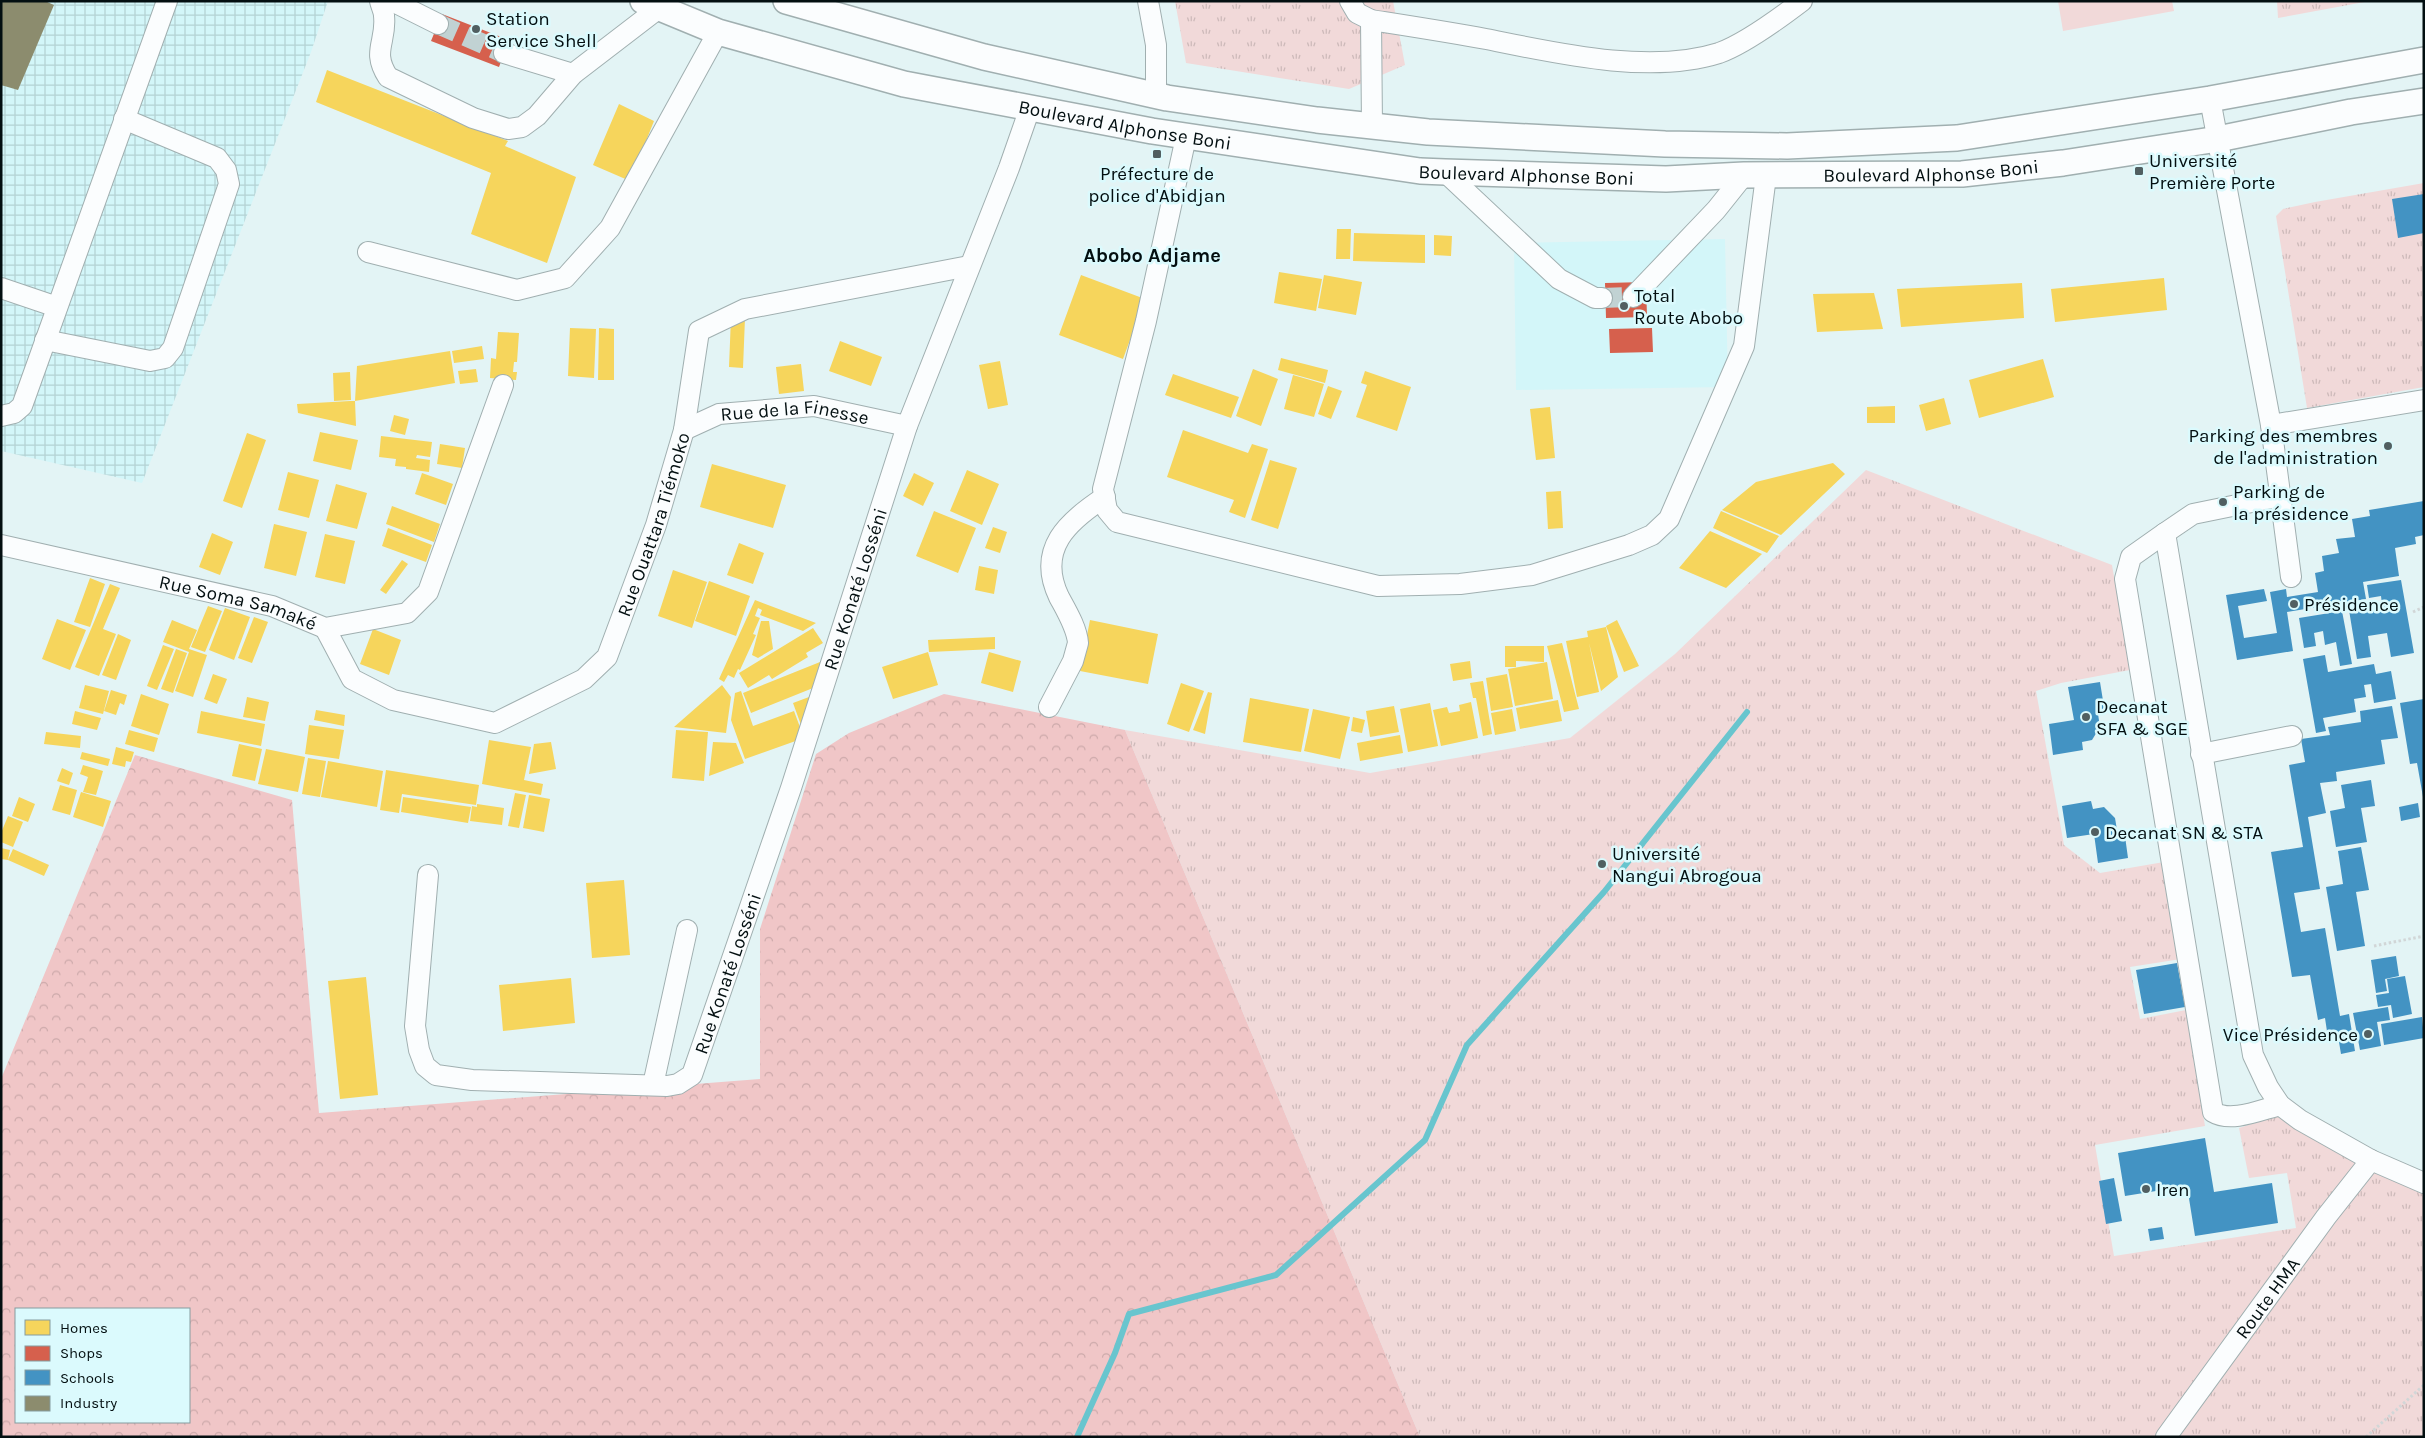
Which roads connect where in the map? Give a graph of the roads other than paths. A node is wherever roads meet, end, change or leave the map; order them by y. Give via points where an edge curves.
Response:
1 (167, 1) edge
2 (380, 1) edge
3 (392, 1) edge
4 (786, 1) edge
5 (1148, 1) edge
6 (1350, 1) edge
7 (1802, 1) edge
8 (651, 4) edge
9 (1370, 20) junction
10 (438, 24) tunnel mouth
11 (718, 32) junction
12 (504, 53) tunnel mouth
13 (2424, 60) edge
14 (573, 74) junction
15 (1156, 96) junction
16 (2210, 99) junction
17 (2424, 101) edge
18 (1030, 108) junction
19 (124, 119) junction
20 (1372, 126) junction
21 (1186, 136) junction
22 (2218, 139) junction
23 (1445, 172) junction
24 (1755, 176) junction
25 (368, 252) dead end
26 (970, 266) junction
27 (1, 288) edge
28 (1633, 297) tunnel mouth
29 (1602, 298) tunnel mouth
30 (57, 307) junction
31 (45, 340) junction
32 (503, 385) dead end
33 (2424, 400) edge
34 (1, 416) edge
35 (2271, 425) junction
36 (907, 426) junction
37 (684, 430) junction
38 (2281, 496) junction
39 (1105, 497) junction
40 (2165, 533) junction
41 (1, 545) edge
42 (2291, 577) dead end
43 (325, 628) junction
44 (1049, 707) dead end
45 (2292, 736) dead end
46 (2202, 754) junction
47 (428, 875) dead end
48 (687, 930) dead end
49 (653, 1086) junction
50 (2280, 1105) junction
51 (2371, 1160) junction
52 (2424, 1183) edge
53 (2166, 1437) edge

1 - 19 street
2 - 14 street via 384,17 379,55 388,77 473,118 508,129 522,127 537,116
3 - 10 street
4 - 15 main road, Boulevard Alphonse Boni via 984,57
5 - 15 street via 1156,45
6 - 9 street via 1357,13
7 - 9 street via 1775,22 1720,52 1660,61 1624,62 1560,53
8 - 11 main road, Boulevard Alphonse Boni
8 - 14 street
9 - 20 street
11 - 18 main road, Boulevard Alphonse Boni via 904,84
11 - 25 street via 610,228 564,278 517,290
12 - 14 street
13 - 16 main road, Boulevard Alphonse Boni
15 - 20 main road, Boulevard Alphonse Boni
16 - 20 main road, Boulevard Alphonse Boni via 1957,138 1807,145 1665,144 1428,132
16 - 22 street
17 - 22 main road, Boulevard Alphonse Boni
18 - 21 main road, Boulevard Alphonse Boni
18 - 26 street, Rue Konaté Losséni
19 - 30 street
19 - 31 street via 217,158 226,170 229,184 173,348 165,358 150,361
21 - 23 main road, Boulevard Alphonse Boni
21 - 39 street via 1146,321 1103,489
22 - 24 main road, Boulevard Alphonse Boni via 2063,163 1962,174
22 - 35 street
23 - 24 main road, Boulevard Alphonse Boni via 1666,179
23 - 29 street via 1559,280 1595,298
24 - 28 street via 1716,210
24 - 39 street via 1744,346 1669,519 1652,535 1532,575 1460,584 1378,586 1117,522 1107,510
26 - 36 street, Rue Konaté Losséni
26 - 37 street, Rue Ouattara Tiémoko via 745,309 699,331
27 - 30 street
30 - 31 street
31 - 34 street via 22,406 14,414
32 - 43 street, Rue Soma Samaké via 428,592 406,613
33 - 35 street
35 - 38 street
36 - 37 street, Rue de la Finesse via 814,406 719,414
36 - 49 street, Rue Konaté Losséni via 791,788 692,1075 678,1084
37 - 43 street, Rue Ouattara Tiémoko via 656,525 607,658 584,679 495,723 393,700 352,679
38 - 40 street via 2193,514
38 - 42 street
39 - 44 street via 1081,513 1061,534 1052,552 1051,572 1056,591 1078,643 1073,661
40 - 46 street
40 - 50 street via 2131,557 2126,579 2213,1112 2220,1116 2236,1116
41 - 43 street, Rue Soma Samaké via 272,606
45 - 46 street
46 - 50 street via 2253,1055
47 - 49 street via 415,1026 425,1066 436,1075 472,1080
48 - 49 street
50 - 51 street
51 - 52 street
51 - 53 street, Route HMA

